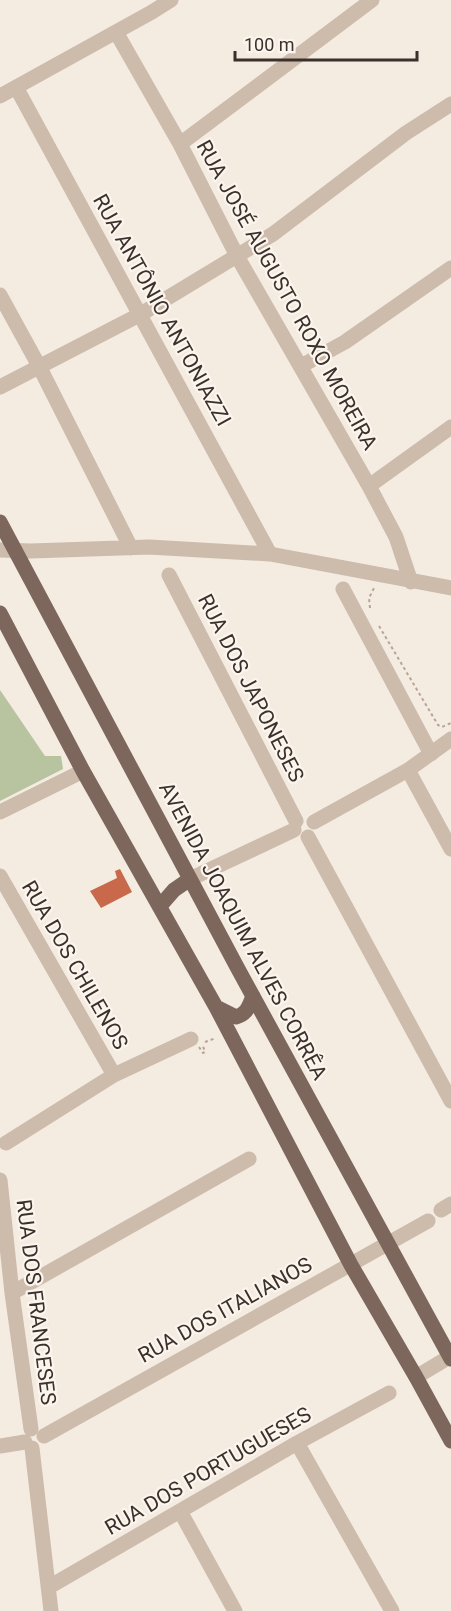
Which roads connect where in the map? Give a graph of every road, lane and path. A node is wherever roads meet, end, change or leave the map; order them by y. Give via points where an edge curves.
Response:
1 (171, 0) edge
2 (372, 0) edge
3 (116, 32) junction
4 (16, 87) junction
5 (0, 96) edge
6 (451, 104) edge
7 (180, 144) junction
8 (237, 256) junction
9 (451, 268) edge
10 (0, 295) edge
11 (141, 314) junction
12 (39, 366) junction
13 (302, 366) junction
14 (0, 387) edge
15 (451, 427) edge
16 (369, 486) junction
17 (0, 522) edge
18 (131, 548) junction
19 (8, 550) edge
20 (270, 554) junction
21 (169, 575) dead end
22 (394, 579) junction
23 (411, 582) junction
24 (451, 588) edge
25 (343, 589) dead end
26 (371, 611) dead end
27 (0, 613) edge
28 (375, 619) dead end
29 (451, 723) edge
30 (451, 739) edge
31 (431, 754) junction
32 (408, 770) junction
33 (83, 771) junction
34 (0, 812) edge
35 (299, 829) junction
36 (451, 849) edge
37 (0, 876) edge
38 (190, 879) junction
39 (160, 906) junction
40 (253, 996) junction
41 (216, 1007) junction
42 (230, 1034) junction
43 (191, 1039) joint
44 (114, 1075) junction
45 (451, 1101) edge
46 (2, 1144) edge
47 (249, 1159) dead end
48 (0, 1180) edge
49 (428, 1221) dead end
50 (387, 1243) junction
51 (351, 1265) junction
52 (12, 1293) junction
53 (451, 1357) edge
54 (416, 1377) junction
55 (389, 1393) dead end
56 (33, 1439) junction
57 (451, 1441) edge
58 (297, 1443) junction
59 (0, 1446) edge
60 (180, 1511) junction
61 (49, 1587) junction
62 (51, 1611) edge
63 (235, 1611) edge
64 (392, 1611) edge

1 - 3 street
2 - 7 street
3 - 4 street
3 - 7 street, RUA JOSÉ AUGUSTO ROXO MOREIRA
4 - 5 street
4 - 11 street, RUA ANTÔNIO ANTONIAZZI
6 - 8 street via 406,133 294,220
7 - 8 street, RUA JOSÉ AUGUSTO ROXO MOREIRA
8 - 11 street
8 - 13 street, RUA JOSÉ AUGUSTO ROXO MOREIRA
9 - 13 street via 345,342
10 - 12 street
11 - 12 street
11 - 20 street, RUA ANTÔNIO ANTONIAZZI
12 - 14 street
12 - 18 street
13 - 16 street, RUA JOSÉ AUGUSTO ROXO MOREIRA
15 - 16 street
16 - 23 street, RUA JOSÉ AUGUSTO ROXO MOREIRA via 396,537
17 - 19 main road, AVENIDA JOAQUIM ALVES CORRÊA
18 - 19 street
18 - 20 street
19 - 38 main road, AVENIDA JOAQUIM ALVES CORRÊA
20 - 22 street
21 - 35 street, RUA DOS JAPONESES
22 - 23 street
22 - 26 path via 375,586 369,598
23 - 24 street
25 - 31 street
27 - 33 main road
28 - 29 path via 438,725
30 - 31 street
31 - 32 street
32 - 35 street via 314,822 315,829
32 - 36 street
33 - 34 street
33 - 39 main road
35 - 38 street
35 - 45 street, RUA DOS JAPONESES
37 - 44 street, RUA DOS CHILENOS
38 - 39 main road
38 - 40 main road, AVENIDA JOAQUIM ALVES CORRÊA
39 - 41 main road
40 - 41 main road via 243,1015 236,1017
40 - 50 main road, AVENIDA JOAQUIM ALVES CORRÊA
41 - 42 main road
42 - 43 path via 202,1043 203,1053
42 - 51 main road
43 - 44 street
44 - 46 street
47 - 52 street
48 - 52 street, RUA DOS FRANCESES
49 - 50 street, RUA DOS ITALIANOS
50 - 51 street, RUA DOS ITALIANOS
50 - 53 main road, AVENIDA JOAQUIM ALVES CORRÊA
51 - 54 main road
51 - 56 street, RUA DOS ITALIANOS
52 - 56 street, RUA DOS FRANCESES
53 - 54 street
54 - 57 main road
55 - 58 street, RUA DOS PORTUGUESES
56 - 59 street, RUA DOS ITALIANOS
56 - 61 street, RUA DOS FRANCESES
58 - 60 street, RUA DOS PORTUGUESES
58 - 64 street
60 - 61 street, RUA DOS PORTUGUESES
60 - 63 street
61 - 62 street, RUA DOS FRANCESES

